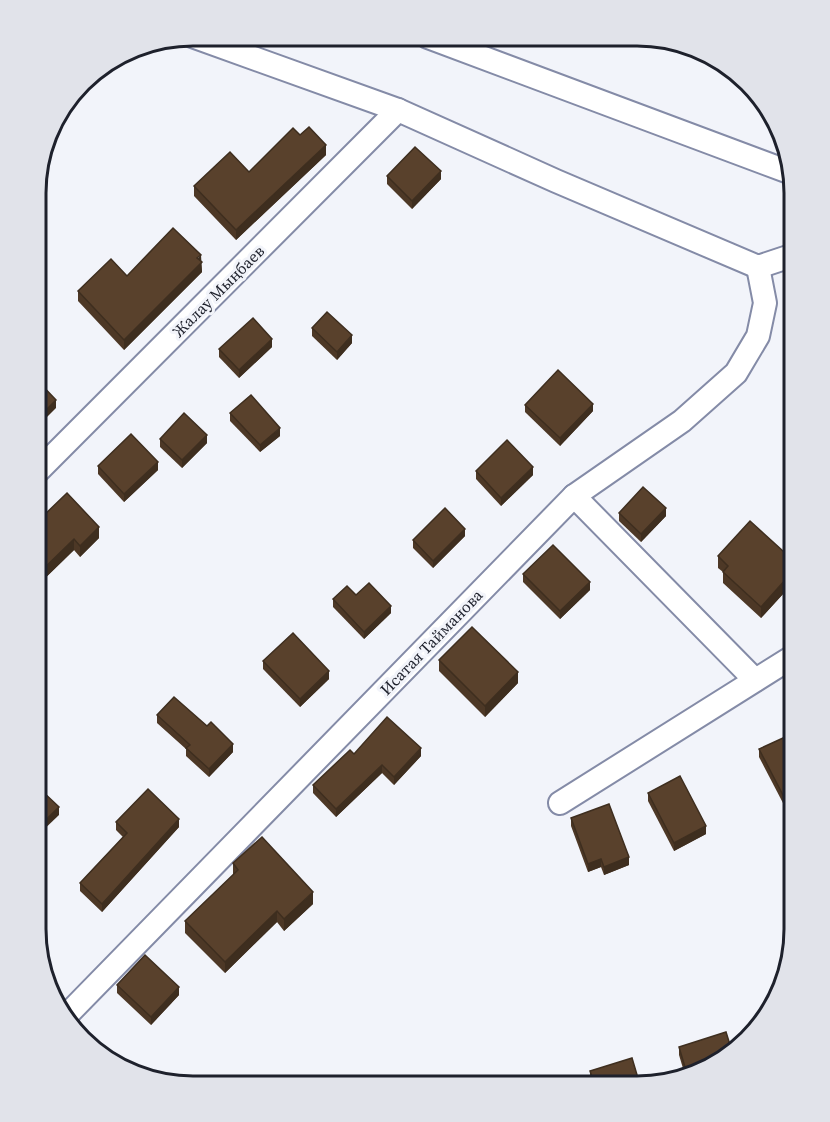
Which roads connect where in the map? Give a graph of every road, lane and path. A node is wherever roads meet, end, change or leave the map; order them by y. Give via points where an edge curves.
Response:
1 (220, 46) edge
2 (474, 46) edge
3 (398, 110) junction
4 (781, 169) edge
5 (784, 258) edge
6 (758, 267) junction
7 (46, 462) edge
8 (574, 496) junction
9 (783, 663) edge
10 (755, 680) junction
11 (560, 803) dead end
12 (71, 1011) edge

1 - 3 street
2 - 4 street
3 - 6 street
3 - 7 street, Жалау Мыңбаев
5 - 6 street
6 - 8 street, Исатая Тайманова via 765,303 758,336 736,374 682,421
8 - 10 street
8 - 12 street, Исатая Тайманова
9 - 10 street
10 - 11 street

